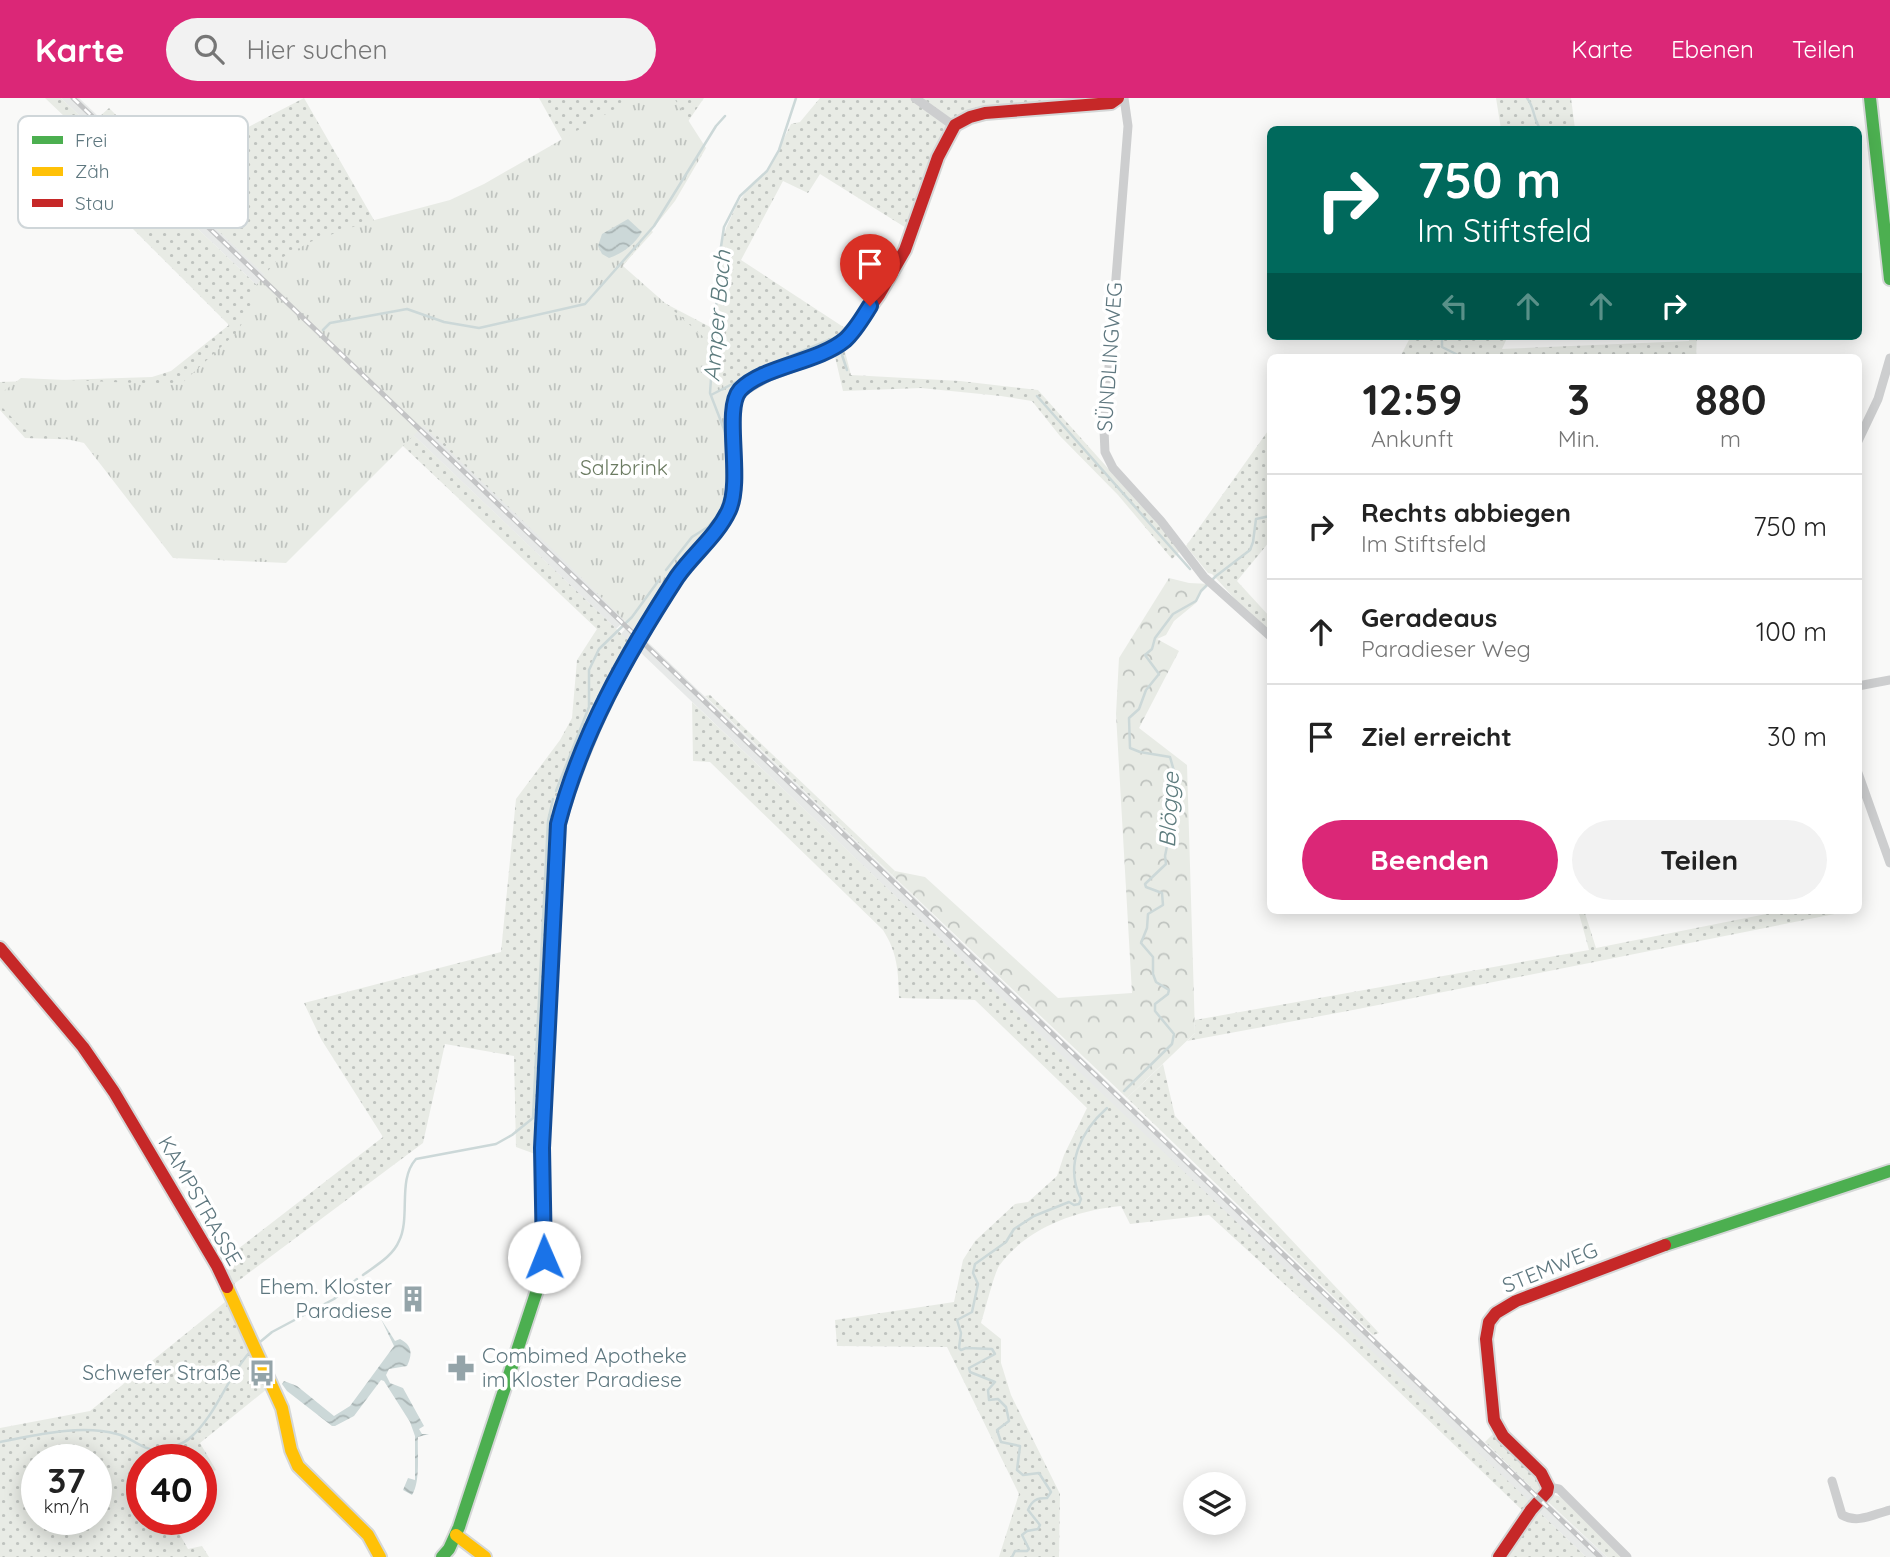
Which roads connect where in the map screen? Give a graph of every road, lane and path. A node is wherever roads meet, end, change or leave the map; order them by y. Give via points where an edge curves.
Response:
1 (915, 98) edge
2 (1118, 98) edge
3 (1124, 98) edge
4 (1870, 98) edge
5 (954, 126) junction
6 (1890, 279) edge
7 (1890, 358) edge
8 (1862, 433) edge
9 (1267, 633) edge
10 (1890, 680) edge
11 (1862, 685) edge
12 (1862, 784) edge
13 (1890, 863) edge
14 (0, 948) edge
15 (1890, 1171) edge
16 (1832, 1481) dead end
17 (1548, 1487) junction
18 (1890, 1510) edge
19 (456, 1535) junction
20 (380, 1557) edge
21 (442, 1557) edge
22 (485, 1557) edge
23 (1499, 1557) edge
24 (1627, 1557) edge

1 - 5 street
2 - 5 street via 1111,103 978,115
3 - 9 street, SÜNDLINGWEG via 1128,126 1105,452 1112,468 1161,520 1205,577
4 - 6 street
5 - 19 street via 913,231 886,284 845,340 753,380 738,392 733,407 736,471 729,510 683,568 617,676 565,800 558,824 542,1148 542,1275
7 - 8 street
10 - 11 street
12 - 13 street
14 - 20 street, KAMPSTRASSE via 83,1047 114,1092 217,1266 282,1408 298,1466 362,1529
15 - 17 street, STEMWEG via 1634,1255 1496,1313 1486,1339 1494,1420
16 - 18 street via 1842,1515 1848,1519
17 - 23 street
17 - 24 street via 1559,1489
19 - 21 street
19 - 22 street

